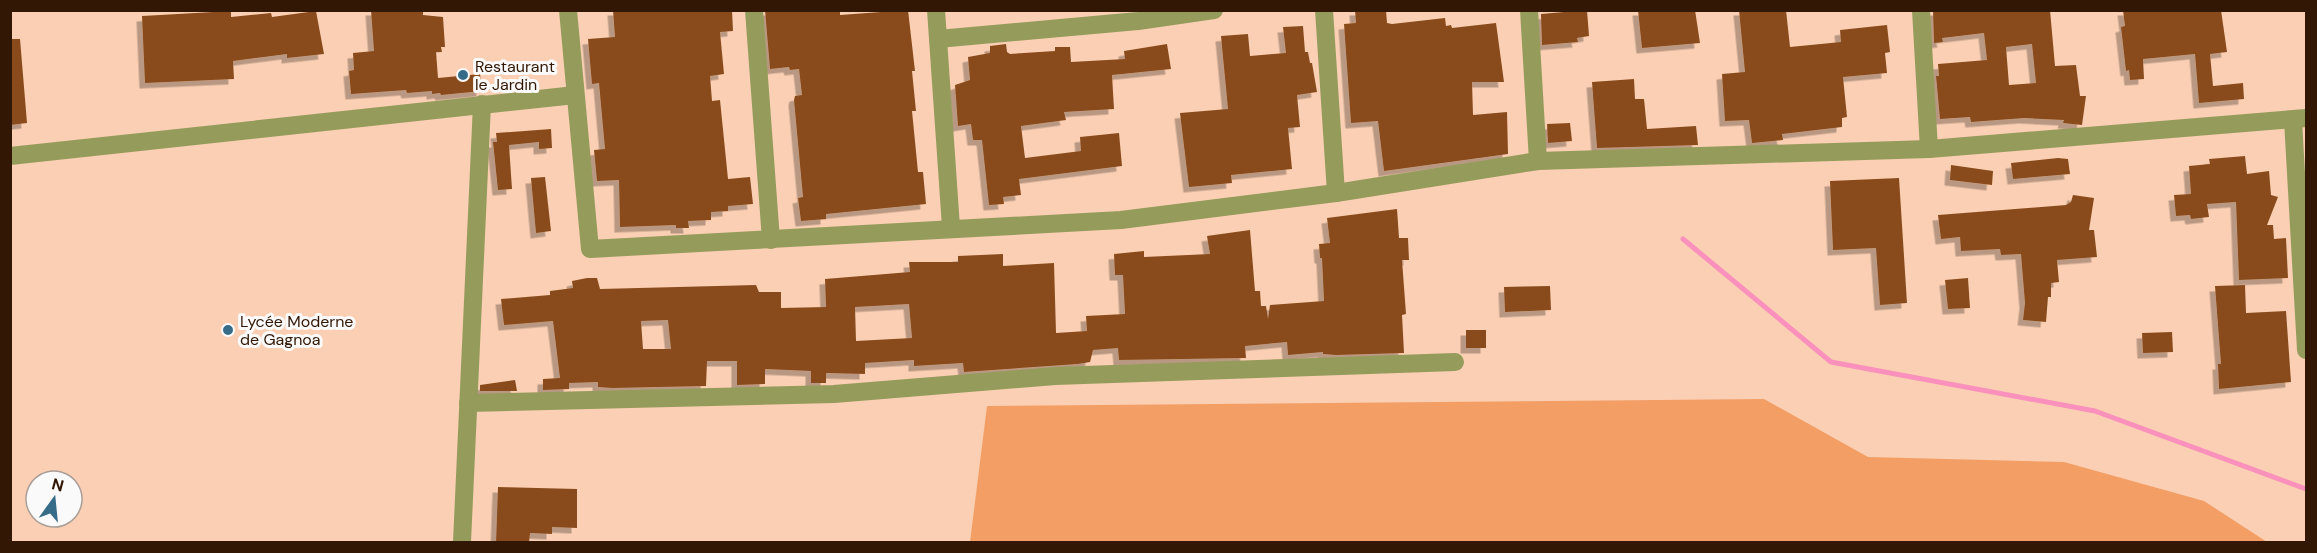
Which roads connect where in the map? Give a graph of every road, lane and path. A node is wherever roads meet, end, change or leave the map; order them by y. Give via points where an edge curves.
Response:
1 (568, 10) edge
2 (754, 10) edge
3 (936, 10) edge
4 (1214, 10) edge
5 (1324, 10) edge
6 (1529, 10) edge
7 (1921, 10) edge
8 (1138, 16) edge
9 (938, 39) junction
10 (575, 95) junction
11 (482, 104) junction
12 (2300, 119) edge
13 (1929, 149) junction
14 (10, 156) edge
15 (1538, 161) junction
16 (1336, 193) junction
17 (951, 227) junction
18 (771, 240) junction
19 (2307, 350) edge
20 (1455, 362) dead end
21 (468, 403) junction
22 (462, 543) edge

1 - 10 street
2 - 18 street
3 - 9 street
4 - 8 street
5 - 16 street
6 - 15 street
7 - 13 street
8 - 9 street
9 - 17 street
10 - 11 street
10 - 18 street via 590,249
11 - 14 street
11 - 21 street
12 - 13 street
12 - 19 street
13 - 15 street
15 - 16 street
16 - 17 street via 1121,219
17 - 18 street
20 - 21 street via 1055,376 834,394
21 - 22 street

